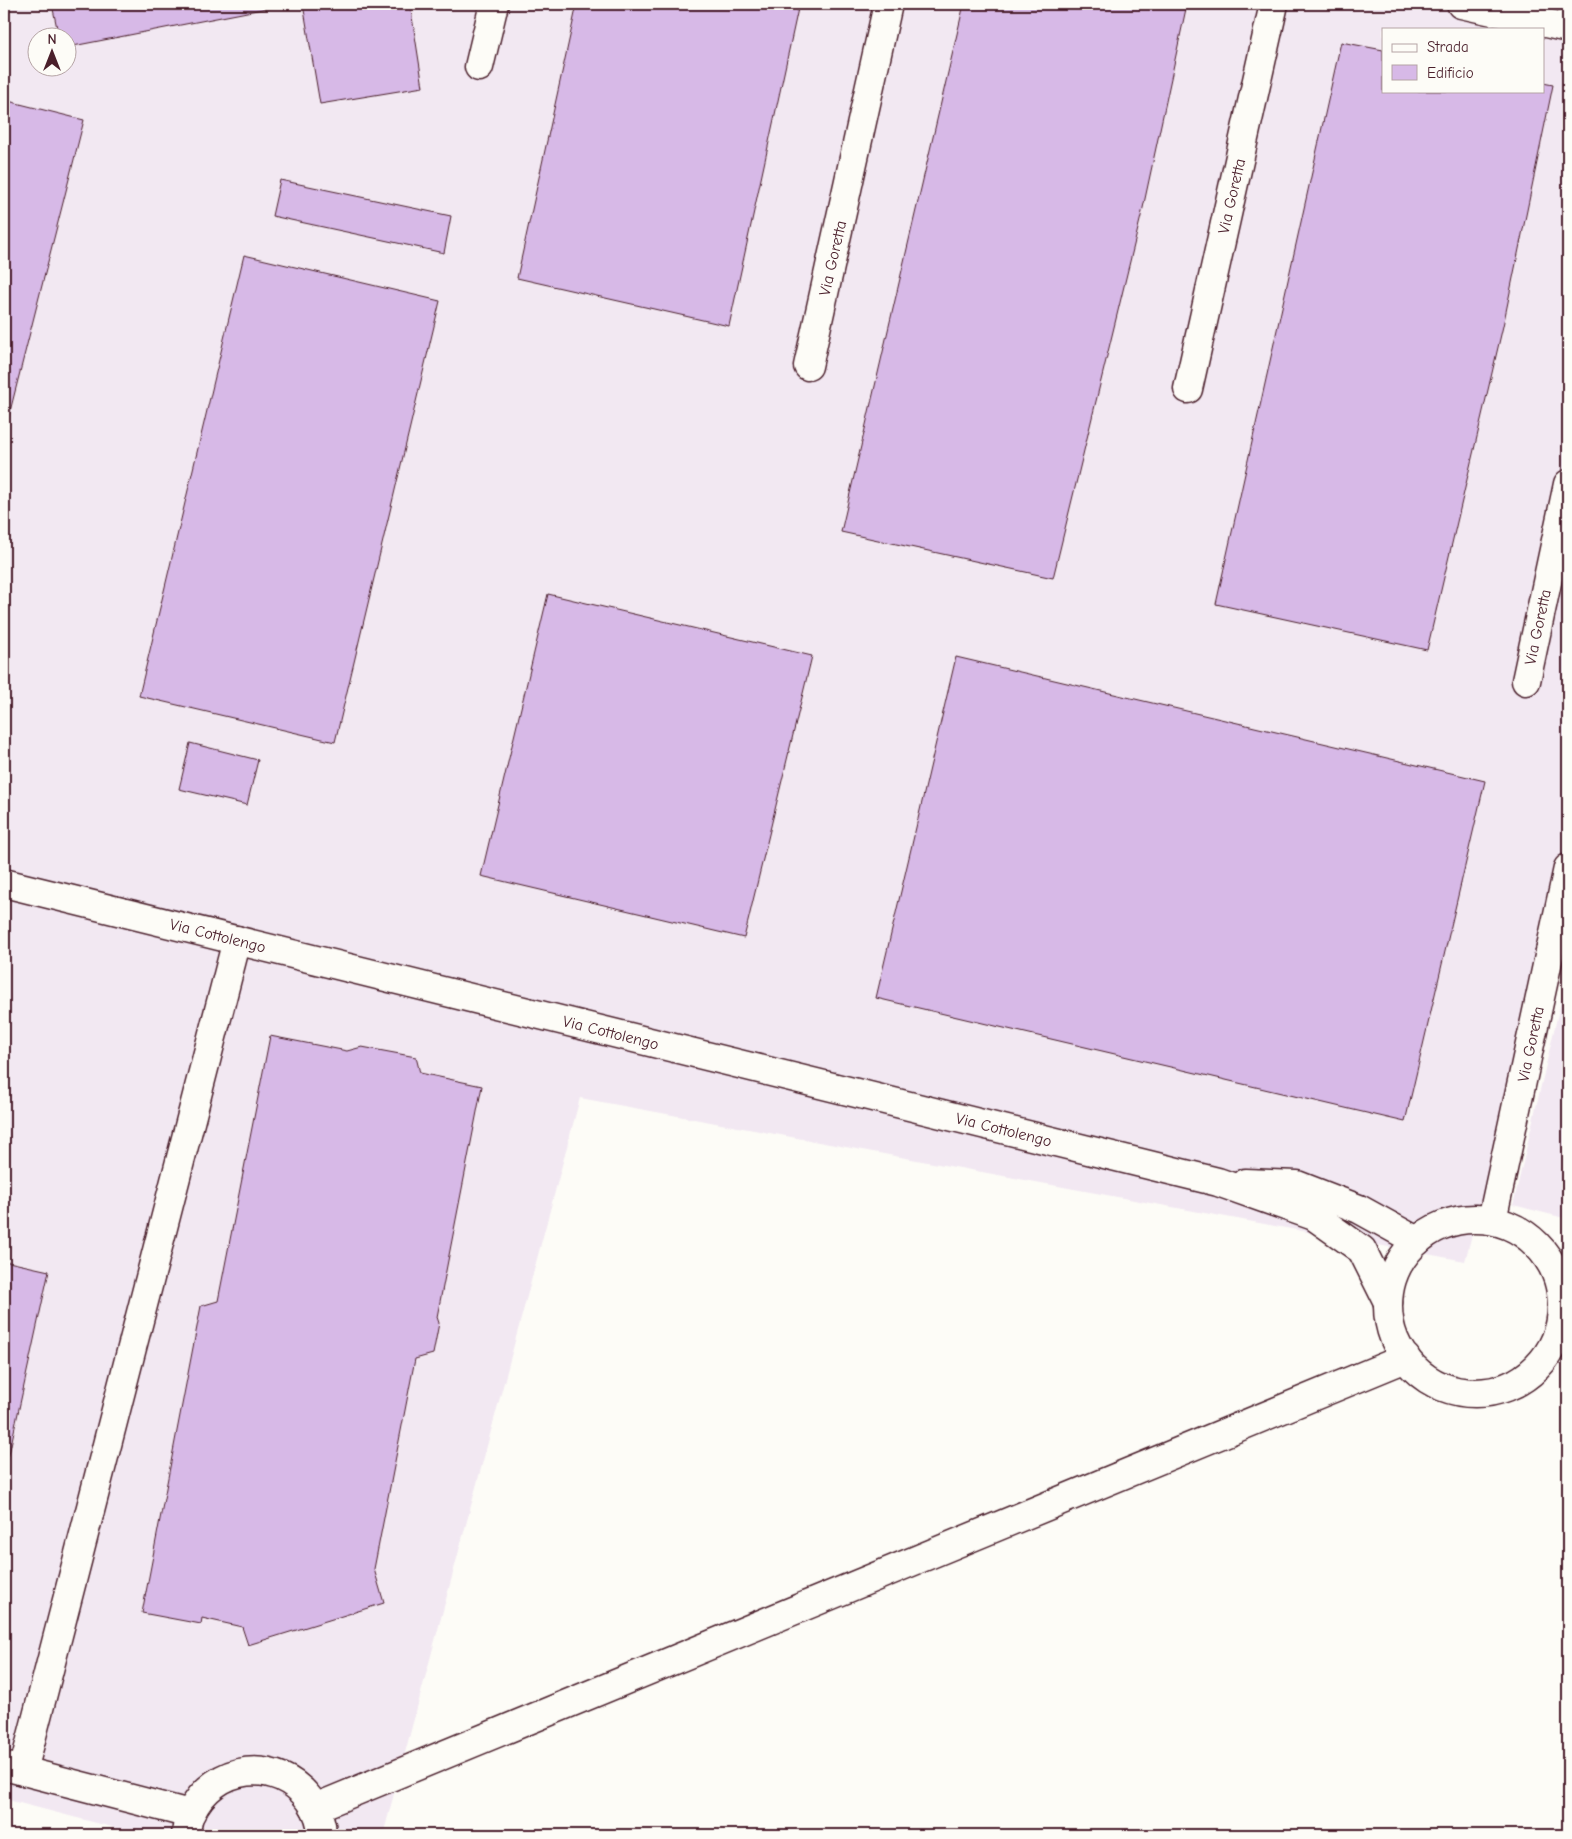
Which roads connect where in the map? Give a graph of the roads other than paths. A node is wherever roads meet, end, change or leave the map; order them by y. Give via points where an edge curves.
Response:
1 (494, 4) edge
2 (888, 4) edge
3 (1274, 4) edge
4 (1461, 4) edge
5 (1568, 28) edge
6 (479, 66) dead end
7 (808, 366) dead end
8 (1188, 389) dead end
9 (1568, 484) edge
10 (1526, 681) dead end
11 (1568, 868) edge
12 (4, 883) edge
13 (237, 940) junction
14 (1218, 1182) junction
15 (1492, 1220) junction
16 (1417, 1241) junction
17 (1561, 1267) edge
18 (1388, 1302) junction
19 (1565, 1316) edge
20 (1406, 1358) junction
21 (13, 1769) edge
22 (316, 1808) junction
23 (188, 1825) edge
24 (322, 1835) edge

1 - 6 street
2 - 7 street, Via Goretta
3 - 8 street, Via Goretta
4 - 5 street
9 - 10 street, Via Goretta
11 - 15 street, Via Goretta
12 - 13 street, Via Cottolengo
13 - 14 street, Via Cottolengo
13 - 21 street
14 - 16 street, Via Cottolengo via 1297,1185 1359,1209
14 - 18 street, Via Cottolengo via 1314,1216 1362,1250
15 - 16 street via 1472,1218 1452,1222
15 - 17 street via 1517,1229
16 - 18 street via 1402,1258 1392,1279
17 - 19 street
18 - 20 street via 1392,1331
19 - 20 street via 1554,1346 1536,1369 1512,1385 1483,1393 1454,1391 1427,1378
20 - 22 street
21 - 23 street
22 - 23 street via 302,1790 284,1777 262,1770 239,1772 218,1780 201,1795
22 - 24 street

